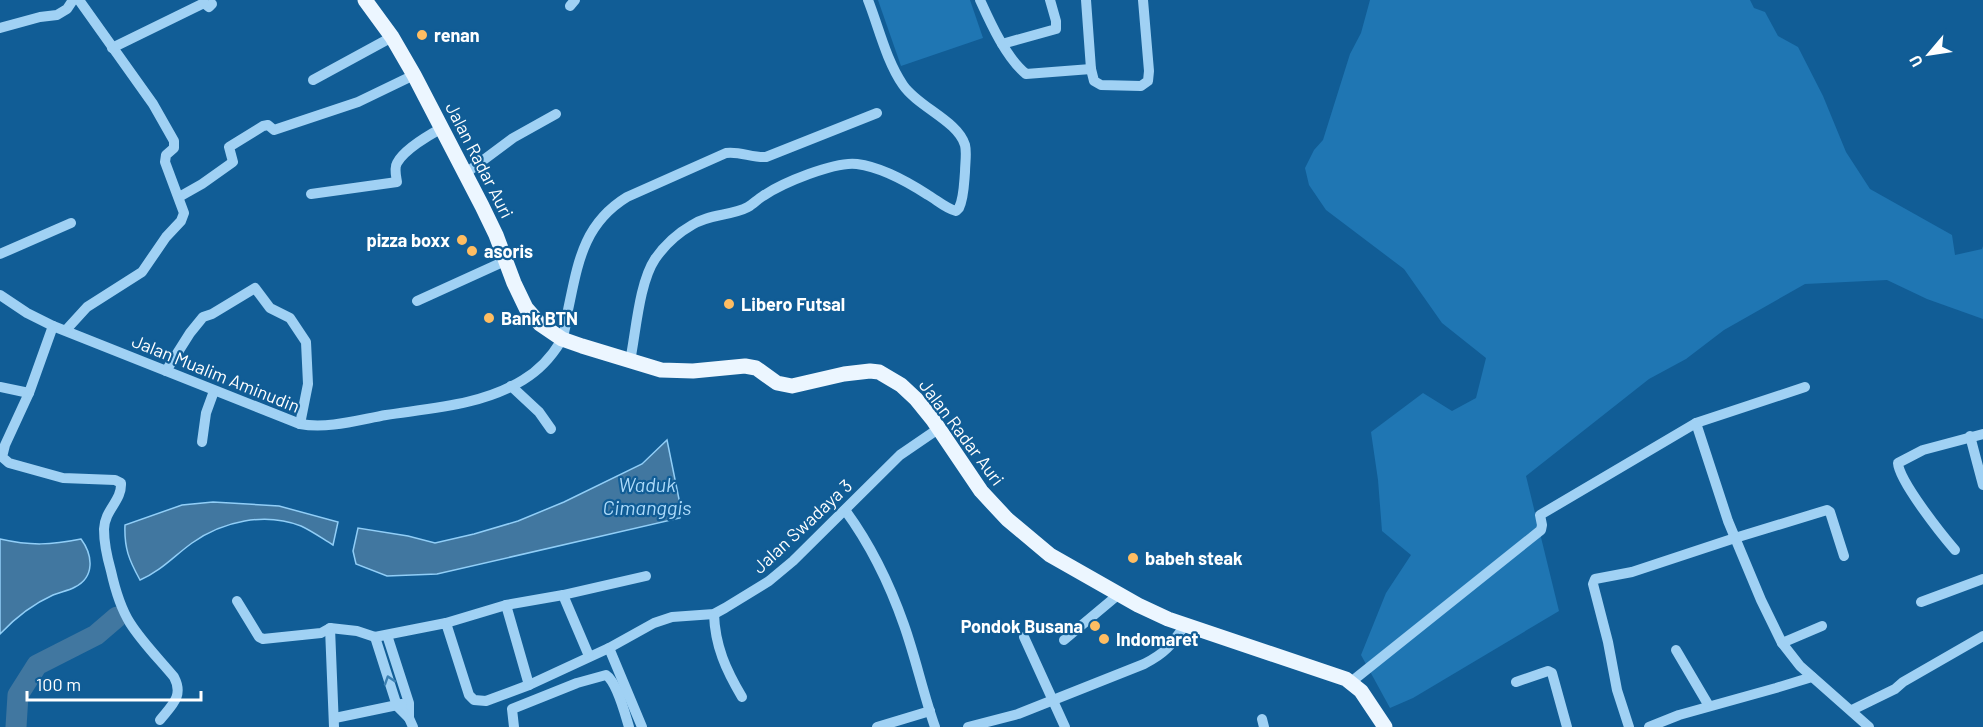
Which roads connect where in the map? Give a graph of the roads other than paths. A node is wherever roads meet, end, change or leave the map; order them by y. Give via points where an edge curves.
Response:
1 (73, 0) edge
2 (79, 0) edge
3 (365, 0) edge
4 (868, 0) edge
5 (980, 0) edge
6 (1050, 0) edge
7 (1086, 0) edge
8 (1143, 0) edge
9 (206, 2) edge
10 (0, 28) edge
11 (392, 38) junction
12 (1002, 44) junction
13 (112, 48) junction
14 (1091, 69) junction
15 (414, 75) junction
16 (313, 80) dead end
17 (877, 112) dead end
18 (556, 114) dead end
19 (442, 128) junction
20 (466, 173) junction
21 (311, 194) dead end
22 (179, 197) junction
23 (71, 223) dead end
24 (0, 254) edge
25 (505, 261) junction
26 (0, 295) edge
27 (417, 301) dead end
28 (53, 326) junction
29 (66, 330) junction
30 (562, 339) junction
31 (630, 361) junction
32 (166, 371) junction
33 (511, 386) junction
34 (0, 387) edge
35 (1805, 387) dead end
36 (214, 391) junction
37 (28, 393) junction
38 (1696, 423) junction
39 (300, 424) junction
40 (551, 429) dead end
41 (939, 429) junction
42 (1983, 434) edge
43 (1970, 436) junction
44 (202, 442) dead end
45 (1983, 486) edge
46 (845, 510) junction
47 (1735, 538) junction
48 (1956, 550) dead end
49 (1844, 556) dead end
50 (646, 576) dead end
51 (1983, 579) edge
52 (1119, 594) junction
53 (563, 595) junction
54 (237, 601) dead end
55 (1921, 602) dead end
56 (506, 605) junction
57 (714, 614) junction
58 (447, 623) junction
59 (1185, 625) junction
60 (1822, 626) dead end
61 (330, 628) junction
62 (381, 636) junction
63 (1983, 636) edge
64 (1024, 637) dead end
65 (1064, 640) dead end
66 (1782, 643) junction
67 (609, 648) junction
68 (1676, 650) dead end
69 (589, 656) junction
70 (1812, 677) junction
71 (1351, 682) junction
72 (1516, 682) dead end
73 (529, 685) junction
74 (742, 697) dead end
75 (1053, 701) junction
76 (403, 704) junction
77 (1709, 706) junction
78 (930, 711) junction
79 (1852, 711) junction
80 (160, 720) dead end
81 (411, 722) edge
82 (334, 723) edge
83 (640, 726) edge
84 (514, 727) edge
85 (629, 727) edge
86 (877, 727) edge
87 (935, 727) edge
88 (968, 727) edge
89 (1065, 727) edge
90 (1385, 727) edge
91 (1567, 727) edge
92 (1629, 727) edge
93 (1649, 727) edge
94 (1869, 727) edge

1 - 10 street via 57,15
2 - 13 street
3 - 11 main road, Jalan Radar Auri
4 - 31 street via 903,86 962,138 966,154 960,208 948,208 873,168 846,164 800,178 763,195 748,207 693,224 654,261 645,284
5 - 12 street
6 - 12 street via 1056,30
7 - 14 street
8 - 14 street via 1149,71 1146,84 1098,84
9 - 13 street
11 - 15 main road, Jalan Radar Auri
11 - 16 street
12 - 14 street via 1026,74
13 - 22 street via 153,104 174,141 165,162
15 - 19 main road, Jalan Radar Auri
15 - 22 street via 358,102 274,130 263,126 229,147 233,162
17 - 30 street via 766,157 726,153 617,203 592,229 580,257
18 - 20 street via 513,138
19 - 20 main road, Jalan Radar Auri
19 - 21 street via 417,142 398,161 397,182
20 - 25 main road, Jalan Radar Auri
22 - 29 street via 183,218 143,270 87,307
23 - 24 street
25 - 27 street
25 - 30 main road, Jalan Radar Auri via 526,308
26 - 28 street, Jalan Mualim Aminudin
28 - 29 street, Jalan Mualim Aminudin
28 - 37 street
29 - 32 street, Jalan Mualim Aminudin
30 - 31 main road, Jalan Radar Auri
30 - 33 street, Jalan Mualim Aminudin via 538,368
31 - 41 main road, Jalan Radar Auri via 661,370 745,366 756,368 777,383 792,386 844,374 879,372 908,391
32 - 36 street, Jalan Mualim Aminudin
32 - 39 street via 203,317 255,288 270,308 290,318 306,342 308,384
33 - 39 street, Jalan Mualim Aminudin via 461,403 316,426
33 - 40 street
34 - 37 street
35 - 38 street
36 - 39 street, Jalan Mualim Aminudin
36 - 44 street
37 - 80 street via 2,453 4,461 63,478 115,480 122,484 104,529 107,557 130,623 178,686 178,695
38 - 47 street
38 - 71 street via 1540,515 1541,530
41 - 46 street, Jalan Swadaya 3 via 900,455
41 - 52 main road, Jalan Radar Auri via 1001,514 1037,546
42 - 43 street
43 - 45 street
43 - 48 street via 1923,450 1898,464 1925,511
46 - 57 street, Jalan Swadaya 3 via 769,581
46 - 78 street via 891,592
47 - 49 street via 1827,510
47 - 66 street
47 - 92 street via 1632,572 1595,579 1617,690
50 - 53 street
51 - 55 street
52 - 59 main road, Jalan Radar Auri
52 - 65 street
53 - 56 street
53 - 69 street
54 - 61 street via 263,639 321,633
56 - 58 street
56 - 73 street
57 - 67 street, Jalan Swadaya 3 via 672,617
57 - 74 street via 719,650
58 - 62 street
58 - 73 street, Jalan Swadaya 3 via 471,698 486,701
59 - 71 main road, Jalan Radar Auri
59 - 75 street via 1158,657
60 - 66 street
61 - 62 street
61 - 82 street
62 - 76 street
63 - 79 street
64 - 75 street
66 - 70 street
67 - 69 street, Jalan Swadaya 3
67 - 83 street
68 - 77 street
69 - 73 street, Jalan Swadaya 3
70 - 77 street
70 - 79 street
71 - 90 main road, Jalan Radar Auri
72 - 91 street via 1552,673
75 - 88 street
75 - 89 street
76 - 81 street
76 - 82 street
77 - 93 street
78 - 86 street
78 - 87 street
79 - 94 street
84 - 85 street via 512,709 606,675 614,685

